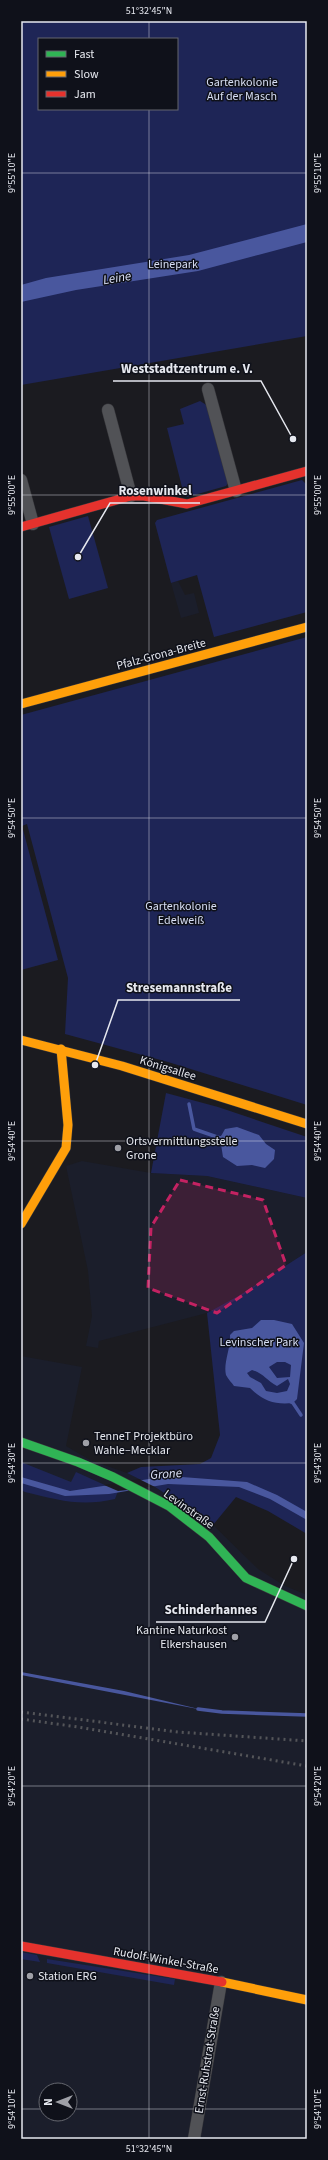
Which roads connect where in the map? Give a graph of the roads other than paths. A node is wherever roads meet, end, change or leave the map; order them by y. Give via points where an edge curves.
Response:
1 (208, 389) dead end
2 (108, 410) dead end
3 (307, 471) edge
4 (21, 480) edge
5 (236, 491) junction
6 (131, 496) junction
7 (33, 524) junction
8 (21, 527) edge
9 (307, 627) edge
10 (21, 704) edge
11 (21, 1040) edge
12 (61, 1049) junction
13 (307, 1124) edge
14 (21, 1224) edge
15 (21, 1442) edge
16 (307, 1606) edge
17 (21, 1946) edge
18 (221, 1982) junction
19 (307, 2000) edge
20 (194, 2139) edge

1 - 5 street
2 - 6 street
3 - 5 street
4 - 7 street
5 - 6 street via 187,504
6 - 7 street
7 - 8 street
9 - 10 street, Pfalz-Grona-Breite
11 - 12 street, Königsallee
12 - 13 street, Königsallee
12 - 14 street via 68,1125 66,1148
15 - 16 street, Levinstraße via 113,1477 169,1506 209,1537 246,1578
17 - 18 street, Rudolf-Winkel-Straße
18 - 19 street, Rudolf-Winkel-Straße
18 - 20 street, Ernst-Ruhstrat-Straße

